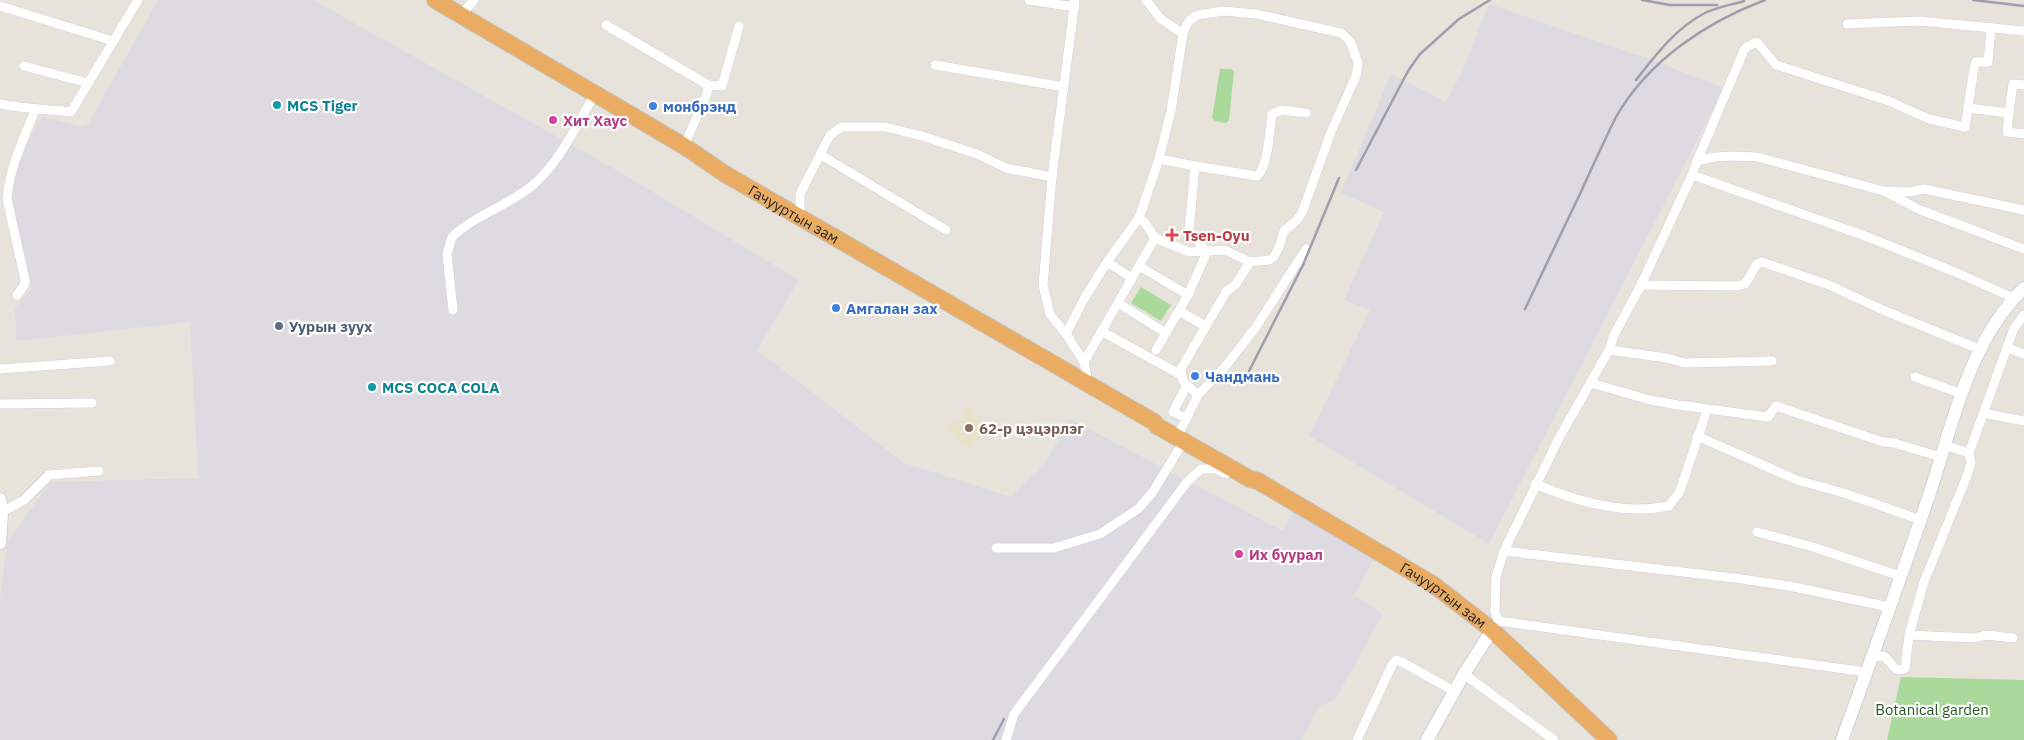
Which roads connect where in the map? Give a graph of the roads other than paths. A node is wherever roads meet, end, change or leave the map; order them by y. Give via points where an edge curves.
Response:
1 (138, 0) edge
2 (434, 0) edge
3 (474, 0) edge
4 (1029, 0) edge
5 (1146, 0) edge
6 (1075, 3) edge
7 (0, 6) edge
8 (461, 15) junction
9 (1847, 24) dead end
10 (606, 25) dead end
11 (739, 26) dead end
12 (1991, 28) junction
13 (2024, 31) edge
14 (1183, 34) junction
15 (113, 41) junction
16 (935, 65) dead end
17 (24, 66) dead end
18 (88, 83) junction
19 (708, 85) junction
20 (2024, 85) edge
21 (1064, 87) junction
22 (595, 94) junction
23 (0, 104) edge
24 (1968, 108) junction
25 (35, 110) junction
26 (1306, 113) dead end
27 (2009, 113) junction
28 (2024, 134) edge
29 (684, 146) junction
30 (821, 155) junction
31 (1159, 159) junction
32 (1697, 161) junction
33 (1195, 166) junction
34 (1692, 175) junction
35 (1052, 177) junction
36 (1884, 190) junction
37 (2024, 210) edge
38 (800, 215) junction
39 (1139, 218) junction
40 (946, 230) dead end
41 (1155, 238) junction
42 (1306, 249) dead end
43 (2024, 249) edge
44 (1208, 252) junction
45 (1107, 262) junction
46 (1250, 262) junction
47 (1139, 266) junction
48 (1132, 278) junction
49 (1641, 286) junction
50 (2022, 291) edge
51 (17, 294) dead end
52 (1188, 295) junction
53 (1118, 303) junction
54 (453, 310) dead end
55 (1179, 311) junction
56 (2024, 315) edge
57 (1996, 320) junction
58 (1205, 326) junction
59 (2014, 328) junction
60 (1101, 332) junction
61 (1166, 333) junction
62 (1066, 334) junction
63 (2007, 348) junction
64 (1980, 349) junction
65 (1156, 350) dead end
66 (1609, 350) junction
67 (2024, 354) edge
68 (110, 361) dead end
69 (1772, 361) dead end
70 (1084, 362) junction
71 (0, 369) edge
72 (1181, 375) junction
73 (1915, 377) dead end
74 (1591, 382) junction
75 (1088, 384) junction
76 (1187, 385) junction
77 (1962, 394) junction
78 (1198, 395) junction
79 (92, 403) dead end
80 (0, 404) edge
81 (1707, 410) junction
82 (1983, 413) junction
83 (2024, 421) edge
84 (1183, 430) junction
85 (1697, 436) junction
86 (1942, 451) junction
87 (1969, 453) junction
88 (99, 471) dead end
89 (1257, 483) junction
90 (1535, 484) junction
91 (1, 506) edge
92 (1920, 520) junction
93 (1757, 532) dead end
94 (0, 543) edge
95 (996, 548) dead end
96 (1504, 551) junction
97 (1900, 576) junction
98 (1889, 607) junction
99 (1495, 625) junction
100 (1909, 635) junction
101 (2013, 638) dead end
102 (1871, 657) junction
103 (1866, 672) junction
104 (1464, 674) junction
105 (1454, 691) junction
106 (1006, 740) edge
107 (1357, 740) edge
108 (1427, 740) edge
109 (1554, 740) edge
110 (1609, 740) edge
111 (1842, 740) edge

1 - 15 street
2 - 8 highway, Гачууртын зам
3 - 8 street
4 - 6 street
5 - 14 street via 1161,19
6 - 21 street
7 - 15 street
8 - 22 highway, Гачууртын зам
9 - 12 street via 1920,21
10 - 19 street
11 - 19 street via 722,86
12 - 13 street
12 - 24 street via 1988,62 1976,62
14 - 31 street
14 - 46 street via 1196,15 1243,12 1341,33 1350,41 1358,63 1356,76 1331,132 1302,213 1284,231 1270,260
15 - 18 street
16 - 21 street
17 - 18 street
18 - 25 street via 71,112
19 - 29 street
20 - 27 street via 2013,84
21 - 35 street
22 - 29 highway, Гачууртын зам
22 - 54 street via 546,173 512,200 452,237 446,254
23 - 25 street
24 - 27 street
24 - 32 street via 1965,127 1930,119 1889,101 1776,65 1757,42 1745,48
25 - 51 street via 8,189 7,200 25,280
26 - 33 street via 1282,110 1272,114 1262,172 1257,176
27 - 28 street via 2007,132
29 - 38 highway, Гачууртын зам via 725,174
30 - 35 street via 830,135 842,127 885,127 977,154 1006,168
30 - 38 street via 800,194
30 - 40 street
31 - 33 street
31 - 39 street
32 - 34 street
32 - 36 street via 1732,156 1757,158
33 - 44 street via 1189,231
34 - 49 street
34 - 50 street via 1865,236 1954,272
35 - 62 street via 1042,285 1050,314
36 - 37 street via 1909,192 1924,189
36 - 43 street via 1918,209
38 - 75 highway, Гачууртын зам
39 - 41 street
39 - 45 street
41 - 44 street via 1189,252
41 - 47 street
42 - 78 street via 1256,327
44 - 46 street via 1225,250
44 - 52 street
45 - 48 street
45 - 62 street
46 - 58 street
47 - 48 street
47 - 52 street
48 - 53 street
49 - 64 street via 1738,286 1745,284 1756,264 1762,262 1829,285
49 - 66 street
50 - 57 main road
52 - 55 street
53 - 60 street
53 - 61 street
55 - 58 street
55 - 61 street
56 - 59 street
57 - 59 street
57 - 64 main road
58 - 72 street via 1181,369
59 - 63 street
60 - 70 street
60 - 72 street
61 - 65 street
62 - 70 street
63 - 67 street
63 - 82 street
64 - 77 main road
66 - 69 street via 1667,358 1684,364
66 - 74 street
68 - 71 street
70 - 75 street
72 - 76 street
73 - 77 street
74 - 81 street via 1650,400
74 - 90 street
75 - 84 highway, Гачууртын зам via 1157,426
76 - 78 street
76 - 84 street via 1173,412
77 - 86 main road
78 - 84 street
79 - 80 street
81 - 85 street
81 - 86 street via 1768,417 1776,406 1883,442
82 - 83 street
82 - 87 street
84 - 89 highway, Гачууртын зам
84 - 95 street via 1152,493 1138,509 1100,534 1054,548
85 - 90 street via 1680,490 1669,506 1650,510 1608,507
85 - 92 street via 1796,480 1892,508
86 - 87 street
86 - 92 main road
87 - 100 street via 1969,469 1924,582
88 - 91 street via 49,475 24,500
89 - 99 highway, Гачууртын зам via 1434,585
89 - 106 street via 1216,469 1201,469 1187,482 1014,714
90 - 96 street
91 - 94 main road
92 - 97 main road
93 - 97 street
96 - 98 street via 1742,579
96 - 99 street via 1496,577
97 - 98 main road
98 - 102 main road
99 - 103 street via 1733,652
99 - 104 main road
99 - 110 highway, Гачууртын зам
100 - 101 street
100 - 102 street via 1903,669 1896,669 1884,656
102 - 103 main road
103 - 111 main road
104 - 105 main road
104 - 109 street
105 - 107 street via 1396,660
105 - 108 main road

